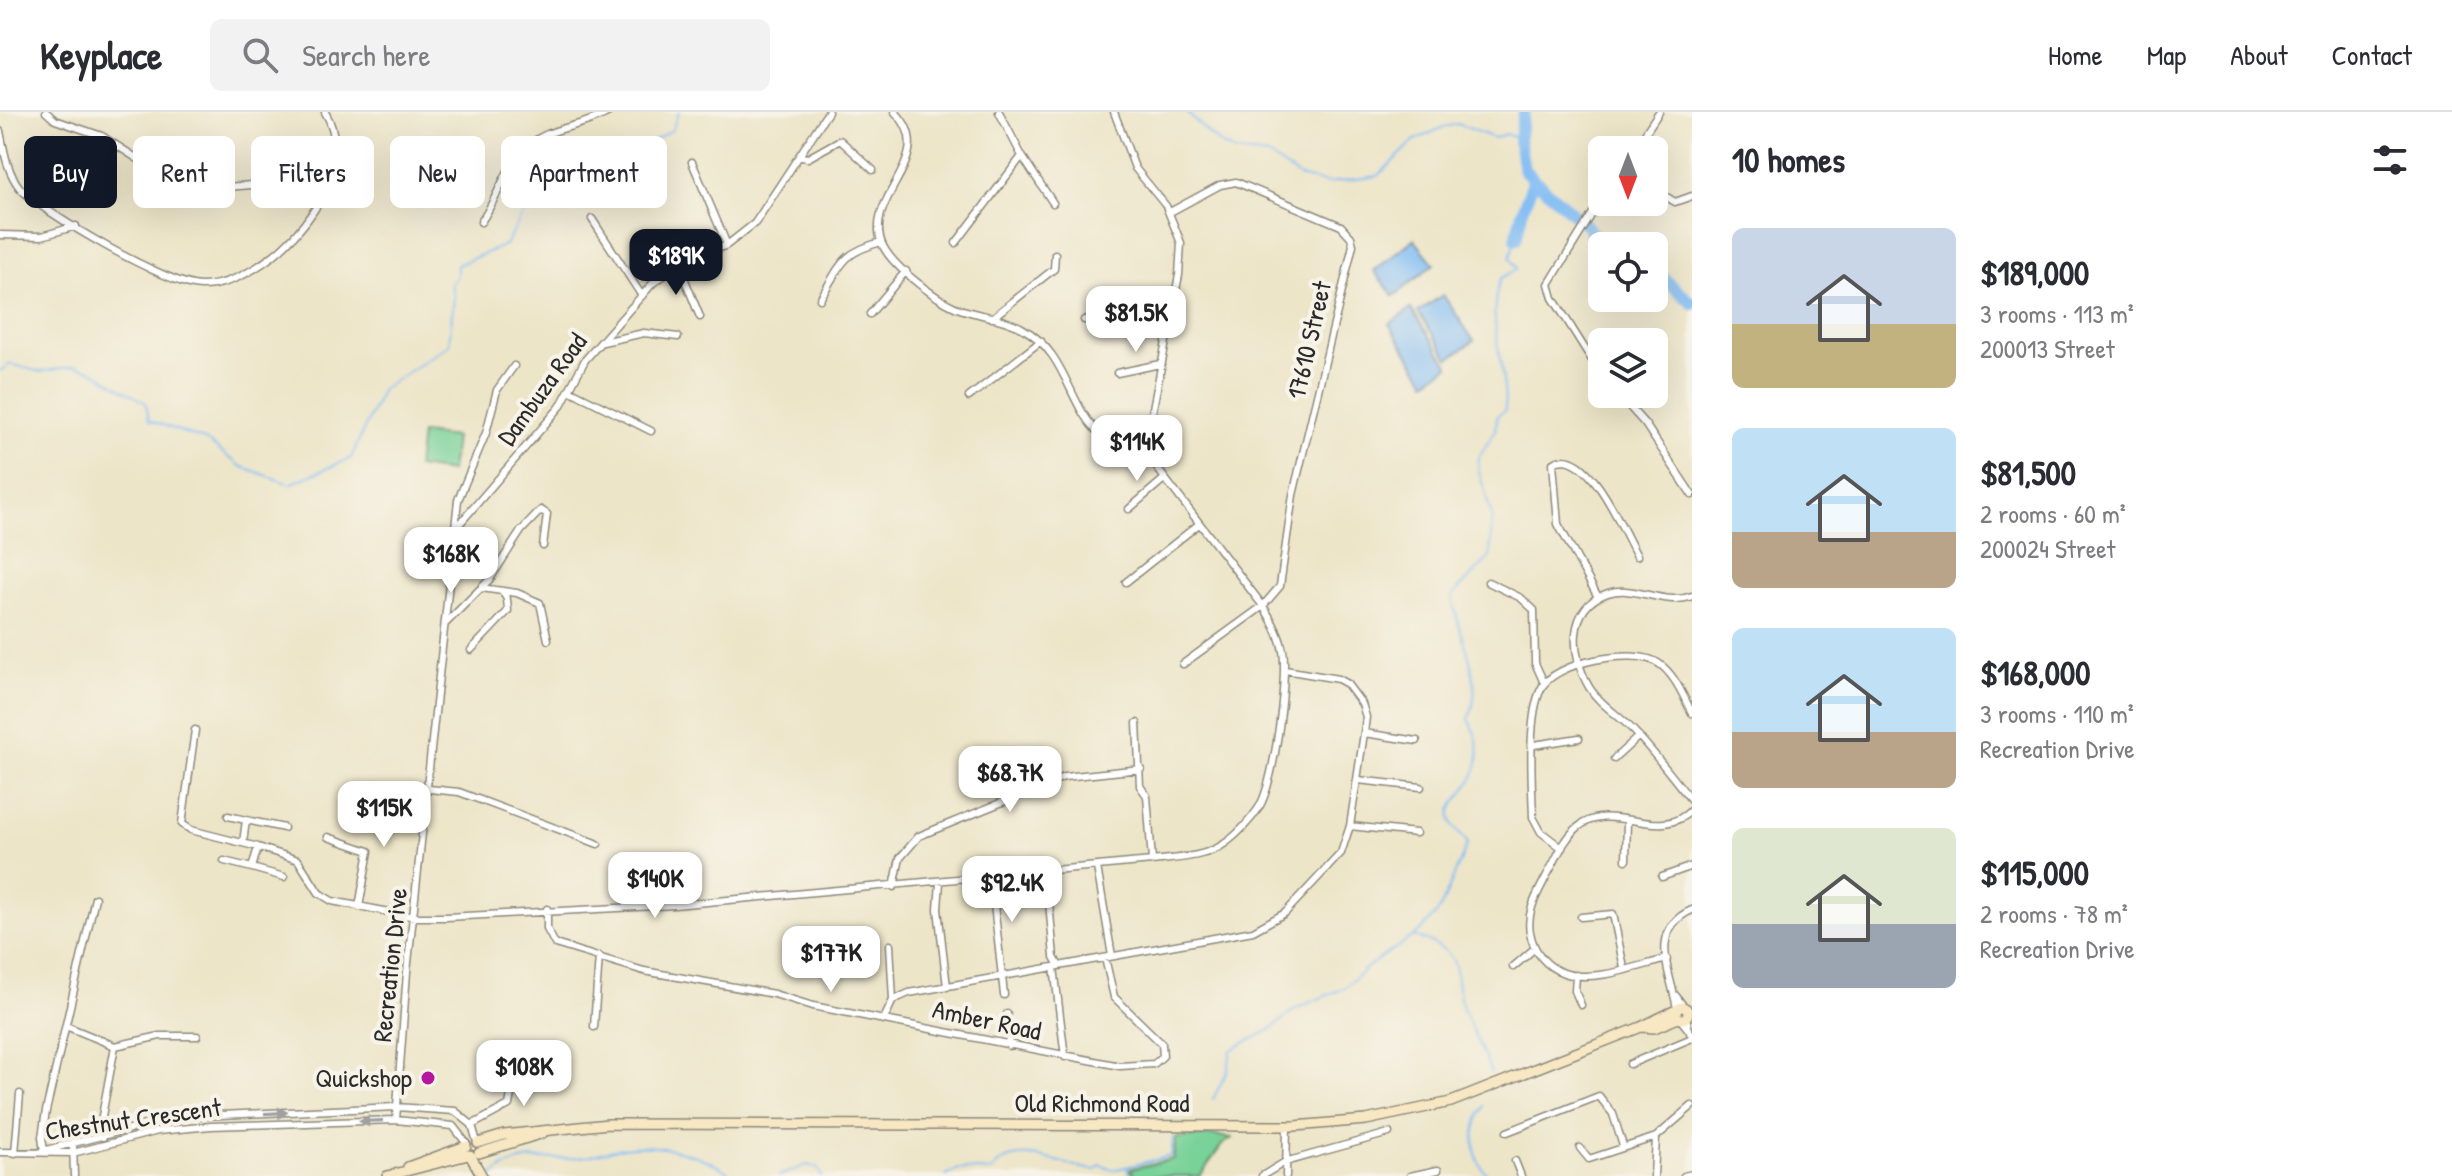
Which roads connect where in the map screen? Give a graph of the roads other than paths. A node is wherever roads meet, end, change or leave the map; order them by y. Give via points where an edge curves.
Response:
1 (46, 112) edge
2 (337, 112) edge
3 (609, 112) edge
4 (828, 112) edge
5 (895, 112) edge
6 (999, 112) edge
7 (1114, 112) edge
8 (1659, 112) edge
9 (327, 115) edge
10 (0, 131) edge
11 (330, 136) edge
12 (1643, 136) edge
13 (1022, 156) junction
14 (801, 157) junction
15 (692, 162) dead end
16 (4, 163) edge
17 (873, 170) dead end
18 (251, 185) edge
19 (1692, 196) edge
20 (1668, 198) edge
21 (1053, 203) dead end
22 (316, 208) edge
23 (1170, 212) junction
24 (1590, 216) edge
25 (592, 219) dead end
26 (481, 222) dead end
27 (76, 226) junction
28 (0, 235) edge
29 (881, 242) junction
30 (956, 243) dead end
31 (727, 245) junction
32 (1055, 254) dead end
33 (679, 265) junction
34 (906, 271) junction
35 (642, 296) junction
36 (820, 299) dead end
37 (1172, 304) junction
38 (870, 314) dead end
39 (700, 317) dead end
40 (992, 318) junction
41 (1084, 320) dead end
42 (678, 337) dead end
43 (1041, 341) junction
44 (597, 346) junction
45 (1588, 354) edge
46 (1160, 364) junction
47 (514, 366) dead end
48 (1117, 373) dead end
49 (569, 390) junction
50 (969, 397) dead end
51 (1631, 408) edge
52 (651, 431) dead end
53 (1147, 439) junction
54 (1164, 479) junction
55 (1692, 495) edge
56 (1129, 509) dead end
57 (1199, 524) junction
58 (456, 528) junction
59 (543, 546) dead end
60 (1637, 556) dead end
61 (1126, 582) dead end
62 (1488, 582) dead end
63 (481, 588) junction
64 (502, 591) junction
65 (1598, 597) junction
66 (1692, 597) edge
67 (1263, 606) junction
68 (445, 624) junction
69 (548, 640) dead end
70 (471, 650) dead end
71 (1183, 664) dead end
72 (1581, 665) junction
73 (1285, 670) junction
74 (1544, 683) junction
75 (1692, 713) edge
76 (1137, 723) dead end
77 (195, 730) dead end
78 (1364, 733) junction
79 (1639, 736) junction
80 (1579, 738) dead end
81 (1417, 741) dead end
82 (1534, 745) junction
83 (1614, 759) dead end
84 (1141, 769) junction
85 (1358, 780) junction
86 (1421, 787) dead end
87 (429, 789) junction
88 (1692, 801) edge
89 (1692, 809) edge
90 (228, 816) dead end
91 (246, 820) junction
92 (1627, 820) junction
93 (1350, 826) junction
94 (284, 828) dead end
95 (1416, 833) dead end
96 (328, 837) dead end
97 (243, 843) junction
98 (598, 844) dead end
99 (258, 847) junction
100 (1562, 848) junction
101 (1626, 860) dead end
102 (224, 861) dead end
103 (1152, 861) junction
104 (1692, 866) edge
105 (1097, 867) junction
106 (252, 868) junction
107 (1046, 870) junction
108 (284, 877) dead end
109 (991, 877) junction
110 (1662, 877) dead end
111 (940, 882) junction
112 (894, 887) junction
113 (95, 898) dead end
114 (359, 907) junction
115 (547, 909) junction
116 (1692, 910) edge
117 (415, 917) junction
118 (1581, 917) dead end
119 (890, 945) dead end
120 (1535, 948) junction
121 (599, 956) junction
122 (1109, 957) junction
123 (1667, 959) junction
124 (1057, 966) junction
125 (1513, 967) dead end
126 (1624, 968) junction
127 (1576, 975) junction
128 (1003, 977) junction
129 (947, 987) junction
130 (1004, 995) dead end
131 (893, 1000) junction
132 (1581, 1005) dead end
133 (1684, 1012) edge
134 (1007, 1014) dead end
135 (884, 1019) junction
136 (66, 1026) junction
137 (594, 1027) dead end
138 (1691, 1035) edge
139 (197, 1036) dead end
140 (115, 1046) junction
141 (1009, 1046) junction
142 (519, 1049) dead end
143 (1065, 1057) junction
144 (1630, 1064) dead end
145 (20, 1094) dead end
146 (1692, 1106) edge
147 (396, 1107) junction
148 (396, 1120) junction
149 (472, 1125) junction
150 (1287, 1126) junction
151 (1507, 1132) dead end
152 (1389, 1133) dead end
153 (102, 1134) junction
154 (1656, 1137) junction
155 (73, 1142) junction
156 (104, 1144) junction
157 (1623, 1146) junction
158 (1580, 1148) dead end
159 (473, 1149) junction
160 (0, 1152) edge
161 (44, 1152) junction
162 (15, 1153) junction
163 (73, 1153) junction
164 (1515, 1161) dead end
165 (1285, 1162) junction
166 (1438, 1170) dead end
167 (480, 1174) edge
168 (1692, 1174) edge
169 (74, 1176) edge
170 (387, 1176) edge
171 (1262, 1176) edge
172 (1286, 1176) edge
173 (1410, 1176) edge
174 (1521, 1176) edge
175 (1654, 1176) edge
176 (1684, 1176) edge

1 - 18 street via 102,136 169,179 213,188
2 - 9 street
3 - 26 street via 592,122 558,129 523,150
4 - 14 street, Dambuza Road
5 - 29 street via 907,129 909,160 881,208
6 - 13 street
7 - 23 street via 1135,168
8 - 12 street
9 - 11 street
10 - 16 street
13 - 21 street
13 - 30 street
14 - 17 street via 840,140
14 - 31 street, Dambuza Road via 755,223
15 - 31 street
16 - 27 street via 33,200
19 - 20 street via 1675,202
22 - 27 street via 296,237 260,263 212,285 179,283
23 - 37 street via 1181,243
23 - 67 street, 17610 Street via 1236,182 1341,226 1353,245 1297,477 1282,580
24 - 45 street via 1549,284
25 - 35 street
27 - 28 street via 42,236
29 - 34 street
29 - 36 street via 854,249
31 - 33 street, Dambuza Road
32 - 40 street via 1054,269
33 - 35 street, Dambuza Road
33 - 39 street
34 - 38 street
34 - 40 street via 953,307
35 - 44 street, Dambuza Road
37 - 41 street
37 - 46 street
40 - 43 street
42 - 44 street via 644,333
43 - 50 street
43 - 53 street via 1095,430 1110,440
44 - 49 street, Dambuza Road
46 - 48 street
46 - 53 street
47 - 58 street, Recreation Drive via 497,390 483,442 458,500
49 - 52 street
49 - 58 street, Dambuza Road
51 - 55 street
53 - 54 street
54 - 56 street
54 - 57 street
57 - 61 street
57 - 67 street
58 - 68 street, Recreation Drive
59 - 63 street via 547,514 541,510
60 - 65 street via 1591,475 1576,463 1553,463 1558,524
62 - 74 street via 1534,610 1535,663
63 - 64 street
63 - 68 street
64 - 69 street via 540,603
64 - 70 street via 508,611
65 - 66 street via 1618,591 1667,600
65 - 72 street via 1577,623
67 - 71 street
67 - 73 street via 1275,625
68 - 87 street, Recreation Drive
72 - 74 street
72 - 75 street via 1631,654 1652,659 1672,677
72 - 79 street via 1595,695
73 - 78 street via 1347,684 1362,704
73 - 103 street via 1268,783 1259,808 1224,845 1198,855
74 - 82 street via 1535,707
76 - 84 street
77 - 97 street via 182,824
78 - 81 street
78 - 85 street
79 - 83 street
79 - 88 street
80 - 82 street
82 - 100 street via 1533,817 1541,832
84 - 103 street
84 - 112 street via 1064,777 919,836 900,858
85 - 86 street
85 - 93 street
87 - 98 street via 459,792
87 - 117 street, Recreation Drive
89 - 92 street via 1664,823
90 - 91 street
91 - 94 street
91 - 97 street
92 - 100 street via 1597,817 1585,822
92 - 101 street
93 - 95 street
93 - 122 street via 1333,866 1271,923 1253,931
96 - 114 street via 369,851
97 - 99 street
99 - 106 street
99 - 114 street via 298,860 323,897
100 - 120 street via 1530,909
102 - 106 street
103 - 105 street
104 - 110 street
105 - 107 street
105 - 122 street
106 - 108 street
107 - 109 street
107 - 124 street
109 - 111 street
109 - 128 street
111 - 112 street
111 - 129 street
112 - 115 street via 674,905
113 - 136 street
114 - 117 street
115 - 117 street
115 - 121 street, Amber Road via 547,929 555,944
116 - 123 street via 1672,921 1666,932
117 - 147 street, Recreation Drive
118 - 126 street via 1613,914
119 - 131 street
120 - 125 street
120 - 127 street via 1549,965
121 - 135 street, Amber Road via 644,971
121 - 137 street
122 - 124 street
122 - 143 street, Amber Road via 1114,997 1164,1049 1161,1059 1120,1066
123 - 126 street
123 - 133 street
124 - 128 street
124 - 143 street
126 - 127 street
127 - 132 street
128 - 129 street
128 - 130 street
129 - 131 street
131 - 135 street
133 - 138 street
133 - 150 street, Old Richmond Road via 1654,1028 1641,1027 1451,1102 1366,1120
134 - 141 street
135 - 141 street, Amber Road
136 - 140 street
136 - 161 street via 44,1121
138 - 144 street
139 - 140 street via 160,1036
140 - 153 street
141 - 143 street, Amber Road
142 - 149 street via 509,1105
145 - 162 street
146 - 154 street
147 - 148 street, Recreation Drive
147 - 149 street, Chestnut Crescent via 455,1111
153 -> 147 street, Chestnut Crescent via 177,1117
148 -> 156 street, Chestnut Crescent via 199,1127
148 - 159 street, Chestnut Crescent via 453,1126
149 - 159 street
150 - 159 street, Old Richmond Road via 608,1124 504,1135
150 - 165 street
151 - 157 street via 1599,1096 1613,1114
152 - 165 street
153 - 155 street, Chestnut Crescent
153 - 156 street
154 - 157 street
154 - 175 street
155 - 161 street, Chestnut Crescent
155 - 163 street
156 - 163 street, Chestnut Crescent
157 - 158 street via 1589,1159
159 - 167 street
159 - 170 street, Old Richmond Road
160 - 162 street, Chestnut Crescent
161 - 162 street, Chestnut Crescent
161 - 163 street, Chestnut Crescent
163 - 169 street
164 - 174 street
165 - 171 street
165 - 172 street
166 - 173 street
168 - 176 street

